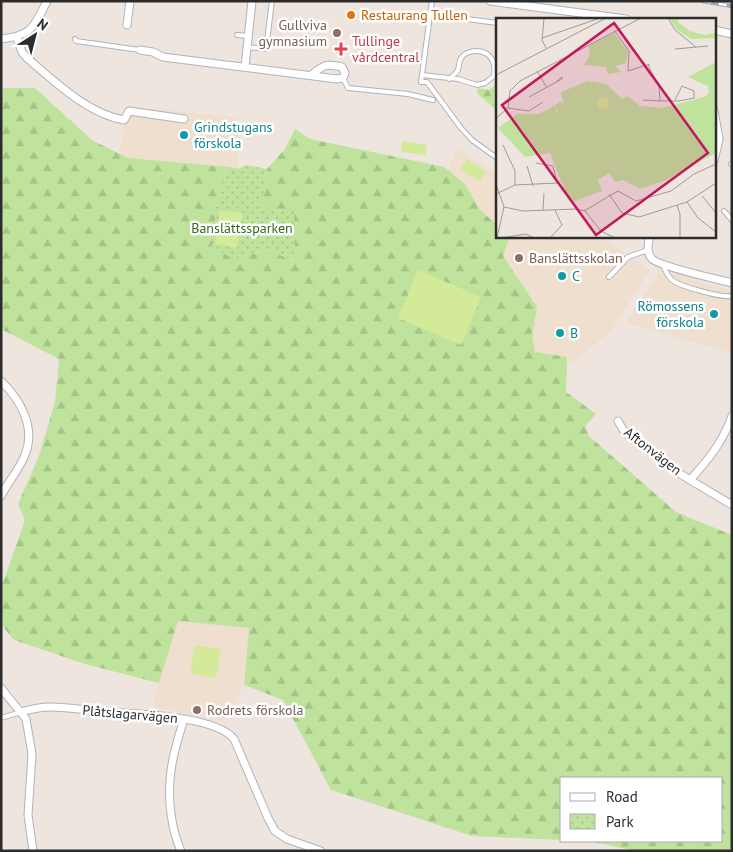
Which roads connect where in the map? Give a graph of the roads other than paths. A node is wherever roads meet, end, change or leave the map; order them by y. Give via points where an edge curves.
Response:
1 (47, 1) edge
2 (130, 1) edge
3 (251, 1) edge
4 (272, 1) edge
5 (432, 1) edge
6 (490, 1) edge
7 (519, 3) edge
8 (430, 14) junction
9 (619, 18) edge
10 (496, 23) edge
11 (127, 25) dead end
12 (716, 30) edge
13 (237, 34) dead end
14 (732, 34) edge
15 (248, 36) junction
16 (17, 38) junction
17 (1, 39) edge
18 (75, 39) dead end
19 (247, 47) junction
20 (140, 50) joint
21 (245, 67) junction
22 (311, 75) junction
23 (422, 75) junction
24 (343, 78) junction
25 (449, 79) junction
26 (433, 100) dead end
27 (184, 119) dead end
28 (716, 122) edge
29 (716, 152) edge
30 (496, 157) edge
31 (724, 211) dead end
32 (732, 220) edge
33 (650, 238) edge
34 (648, 250) junction
35 (663, 265) junction
36 (610, 277) dead end
37 (732, 283) edge
38 (732, 296) edge
39 (1, 382) edge
40 (732, 416) edge
41 (618, 421) dead end
42 (690, 480) junction
43 (1, 496) edge
44 (732, 505) edge
45 (1, 688) edge
46 (21, 712) junction
47 (1, 718) edge
48 (184, 719) junction
49 (33, 851) edge
50 (181, 851) edge
51 (321, 851) edge

1 - 16 street via 37,22
2 - 11 street
3 - 15 street
4 - 19 lane via 266,49
5 - 8 lane
6 - 7 street
7 - 9 street
8 - 10 lane
8 - 23 lane
12 - 14 street
13 - 15 lane
15 - 19 street
16 - 17 street
16 - 27 street via 27,58 96,111 124,120 129,111
18 - 20 lane
19 - 21 street
20 - 21 street via 163,57
21 - 22 street
22 - 24 street
22 - 24 street via 330,64 342,67
23 - 25 lane
23 - 30 lane via 421,82 427,82 460,128
24 - 26 lane via 348,88
25 - 25 lane via 477,85 485,83 494,76 493,60 480,51 468,53
28 - 29 street via 719,139
31 - 32 lane
33 - 34 street
34 - 35 street via 652,259
34 - 36 lane via 628,257
35 - 37 street
35 - 38 lane via 672,280 679,284 715,295
39 - 43 street via 21,406 28,438 25,456
40 - 42 street, Aftonvägen via 715,451
41 - 42 street, Aftonvägen via 624,433
42 - 44 street, Aftonvägen
45 - 46 street
46 - 47 lane
46 - 48 street, Plåtslagarvägen via 53,707
46 - 49 street via 26,719 32,754 28,815
48 - 50 street via 170,781 172,814
48 - 51 street, Plåtslagarvägen via 229,732 275,831 287,839

